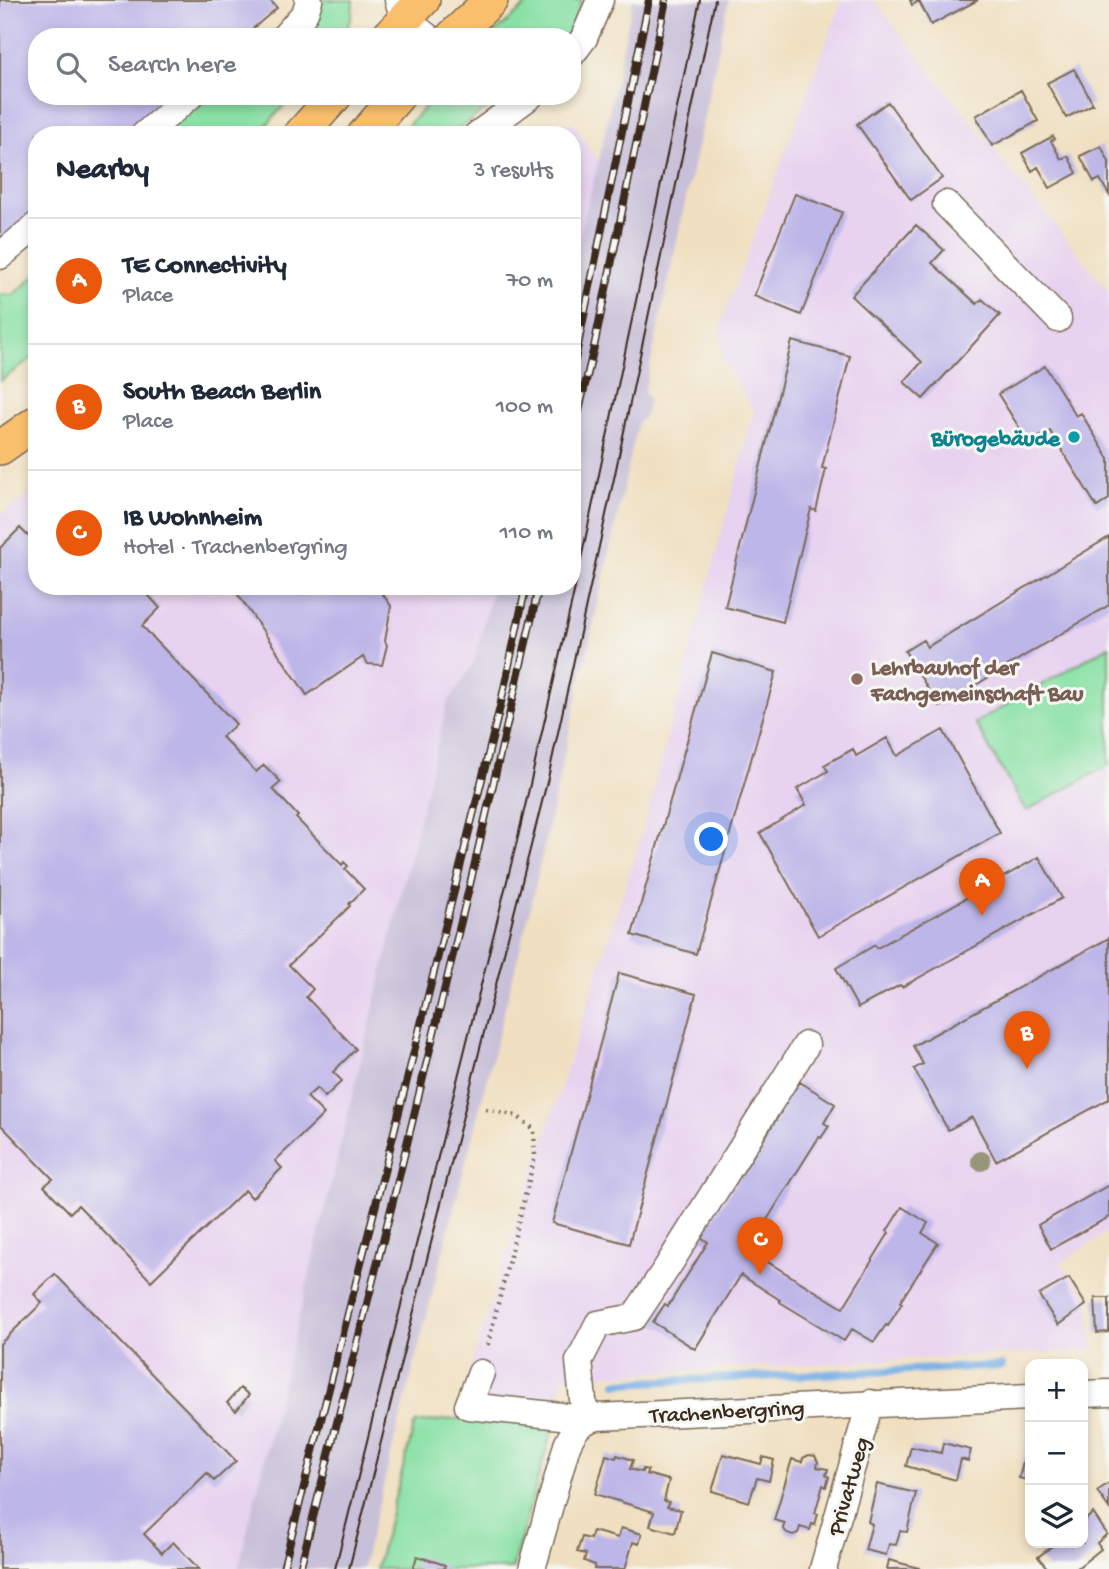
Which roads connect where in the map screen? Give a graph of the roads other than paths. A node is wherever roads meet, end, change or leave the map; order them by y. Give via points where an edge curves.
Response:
1 (307, 0) edge
2 (600, 0) edge
3 (292, 28) edge
4 (581, 42) edge
5 (179, 105) edge
6 (327, 105) edge
7 (390, 105) edge
8 (518, 105) edge
9 (155, 126) edge
10 (308, 126) edge
11 (372, 126) edge
12 (489, 126) edge
13 (946, 204) dead end
14 (28, 233) edge
15 (0, 256) edge
16 (1058, 319) dead end
17 (28, 428) edge
18 (0, 448) edge
19 (806, 1045) dead end
20 (481, 1373) road end
21 (1109, 1393) edge
22 (1088, 1394) edge
23 (1025, 1397) edge
24 (870, 1403) junction
25 (585, 1420) junction
26 (532, 1569) edge
27 (823, 1569) edge

1 - 3 street via 304,13
2 - 4 street
5 - 9 street
6 - 10 main road
7 - 11 main road
8 - 12 street
13 - 16 street
14 - 15 street
17 - 18 main road
19 - 25 street via 634,1317 598,1324 579,1361
20 - 25 street, Trachenbergring via 468,1406
21 - 22 street
23 - 24 street, Trachenbergring
24 - 25 street, Trachenbergring
24 - 27 street, Privatweg
25 - 26 street via 567,1445

